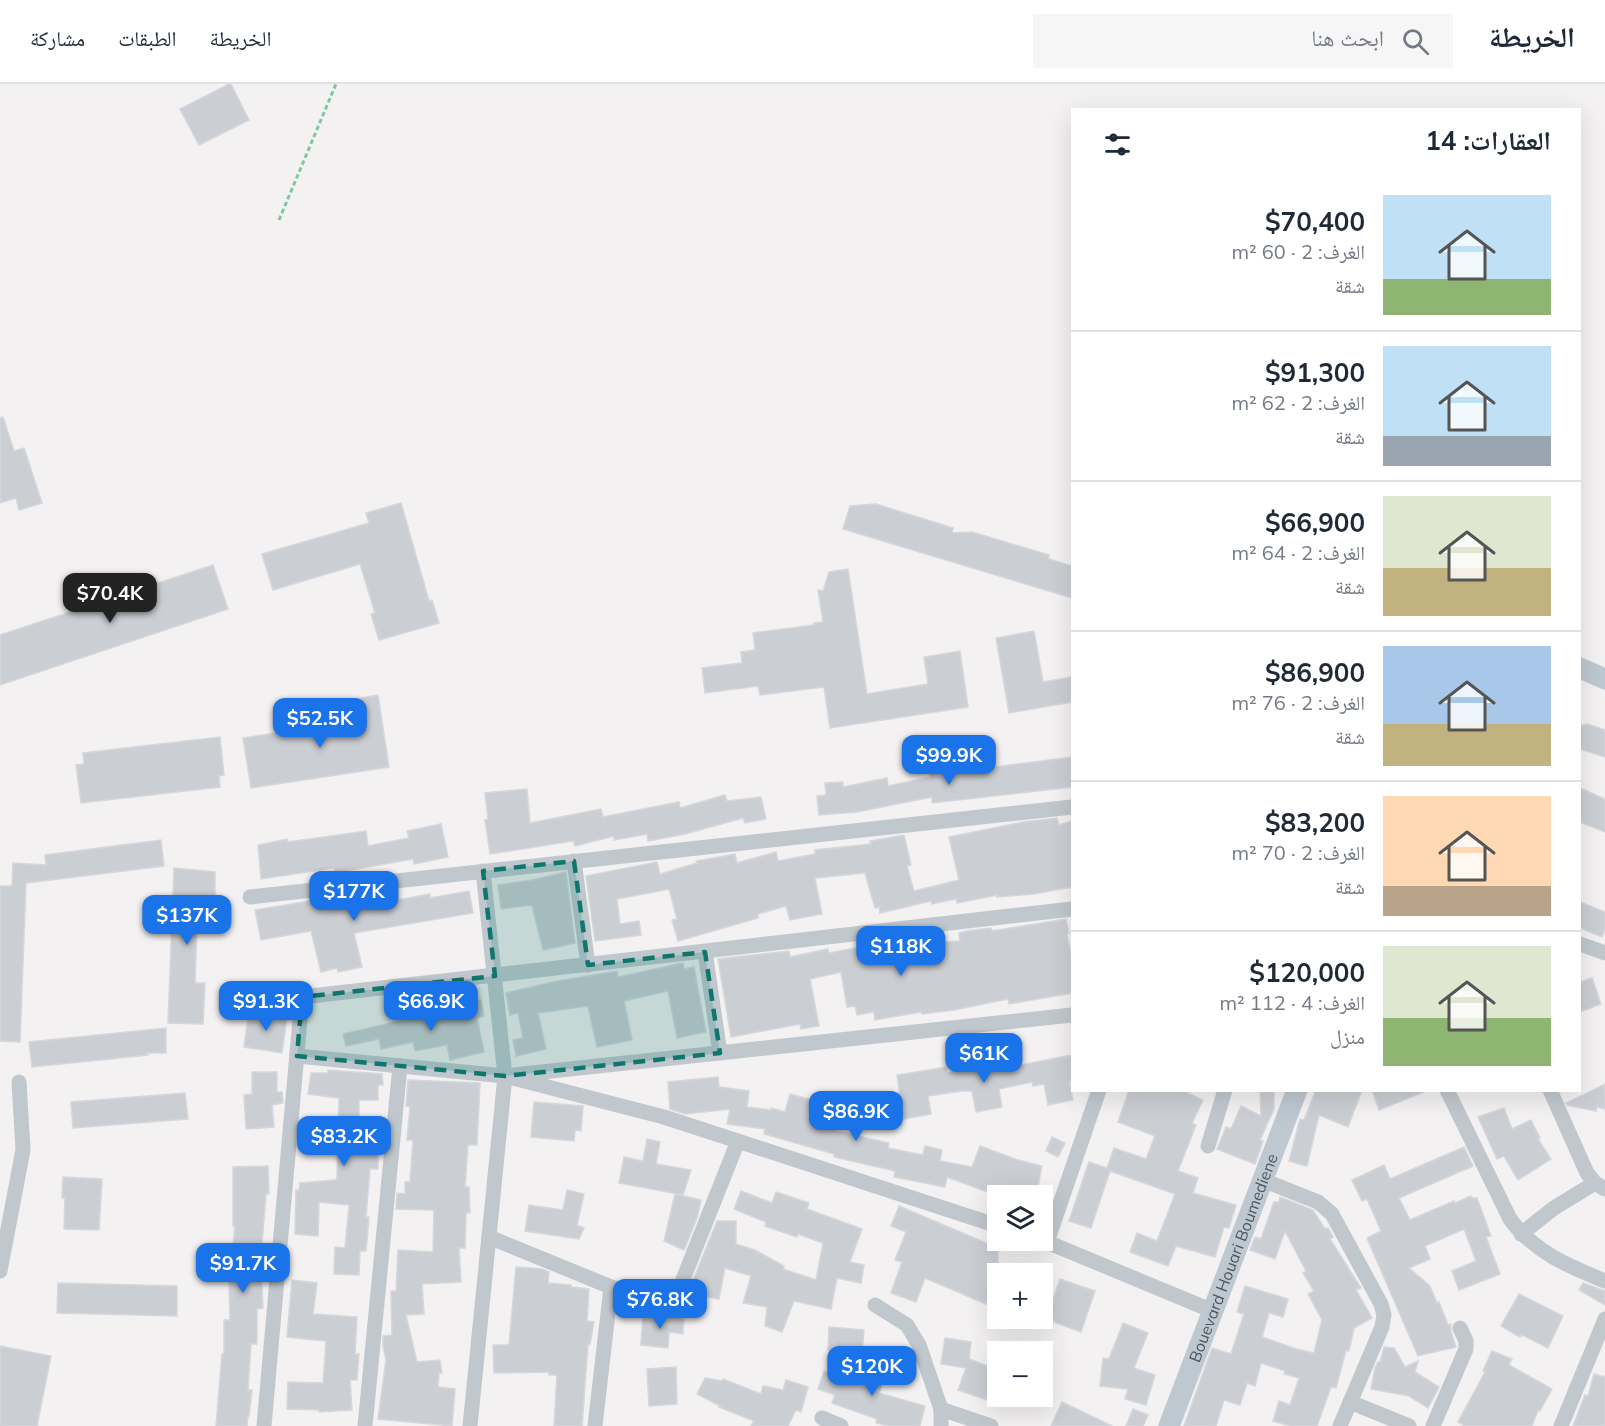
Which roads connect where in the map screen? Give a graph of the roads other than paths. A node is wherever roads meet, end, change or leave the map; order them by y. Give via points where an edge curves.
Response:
1 (1581, 668) edge
2 (1605, 679) edge
3 (1071, 807) edge
4 (574, 861) junction
5 (483, 871) junction
6 (250, 897) dead end
7 (1071, 909) edge
8 (1581, 944) edge
9 (705, 952) junction
10 (1605, 953) edge
11 (588, 965) junction
12 (495, 976) junction
13 (1071, 1015) edge
14 (720, 1053) junction
15 (297, 1056) junction
16 (400, 1066) junction
17 (505, 1076) junction
18 (19, 1082) dead end
19 (1099, 1092) edge
20 (1224, 1092) edge
21 (1295, 1092) edge
22 (1448, 1092) edge
23 (1551, 1092) edge
24 (738, 1141) junction
25 (1208, 1146) dead end
26 (1263, 1180) junction
27 (1600, 1186) edge
28 (1053, 1217) edge
29 (987, 1222) edge
30 (1521, 1234) junction
31 (489, 1237) junction
32 (1053, 1245) edge
33 (0, 1271) edge
34 (1605, 1281) edge
35 (611, 1287) junction
36 (875, 1305) dead end
37 (1212, 1311) junction
38 (1605, 1319) edge
39 (1460, 1328) dead end
40 (1350, 1402) junction
41 (941, 1409) junction
42 (822, 1418) dead end
43 (264, 1426) edge
44 (366, 1426) edge
45 (470, 1426) edge
46 (595, 1426) edge
47 (840, 1426) edge
48 (941, 1426) edge
49 (991, 1426) edge
50 (1169, 1426) edge
51 (1340, 1426) edge
52 (1409, 1426) edge
53 (1433, 1426) edge
54 (1561, 1426) edge

1 - 2 street
3 - 4 street
4 - 5 street
4 - 11 street
5 - 6 street
5 - 12 street
7 - 9 street
8 - 10 street
9 - 11 street
9 - 14 street
11 - 12 street
12 - 15 street via 302,998
12 - 17 street
13 - 14 street
14 - 17 street
15 - 16 street
15 - 43 street
16 - 17 street
16 - 44 street
17 - 24 street via 664,1117
17 - 31 street
18 - 33 street via 23,1150
19 - 28 street
20 - 25 street
21 - 26 street, Bouevard Houari Boumediene
22 - 30 street
23 - 27 street via 1587,1173
24 - 29 street
24 - 35 street via 674,1302
26 - 37 street, Bouevard Houari Boumediene
26 - 40 street via 1318,1202 1332,1214 1381,1304 1382,1327
27 - 30 street via 1554,1208
30 - 34 street via 1562,1264
31 - 35 street
31 - 45 street
32 - 37 street
35 - 46 street
36 - 41 street via 908,1325
37 - 50 street, Bouevard Houari Boumediene
38 - 54 street
39 - 53 street via 1466,1349
40 - 51 street
40 - 52 street
41 - 48 street
41 - 49 street
42 - 47 street

